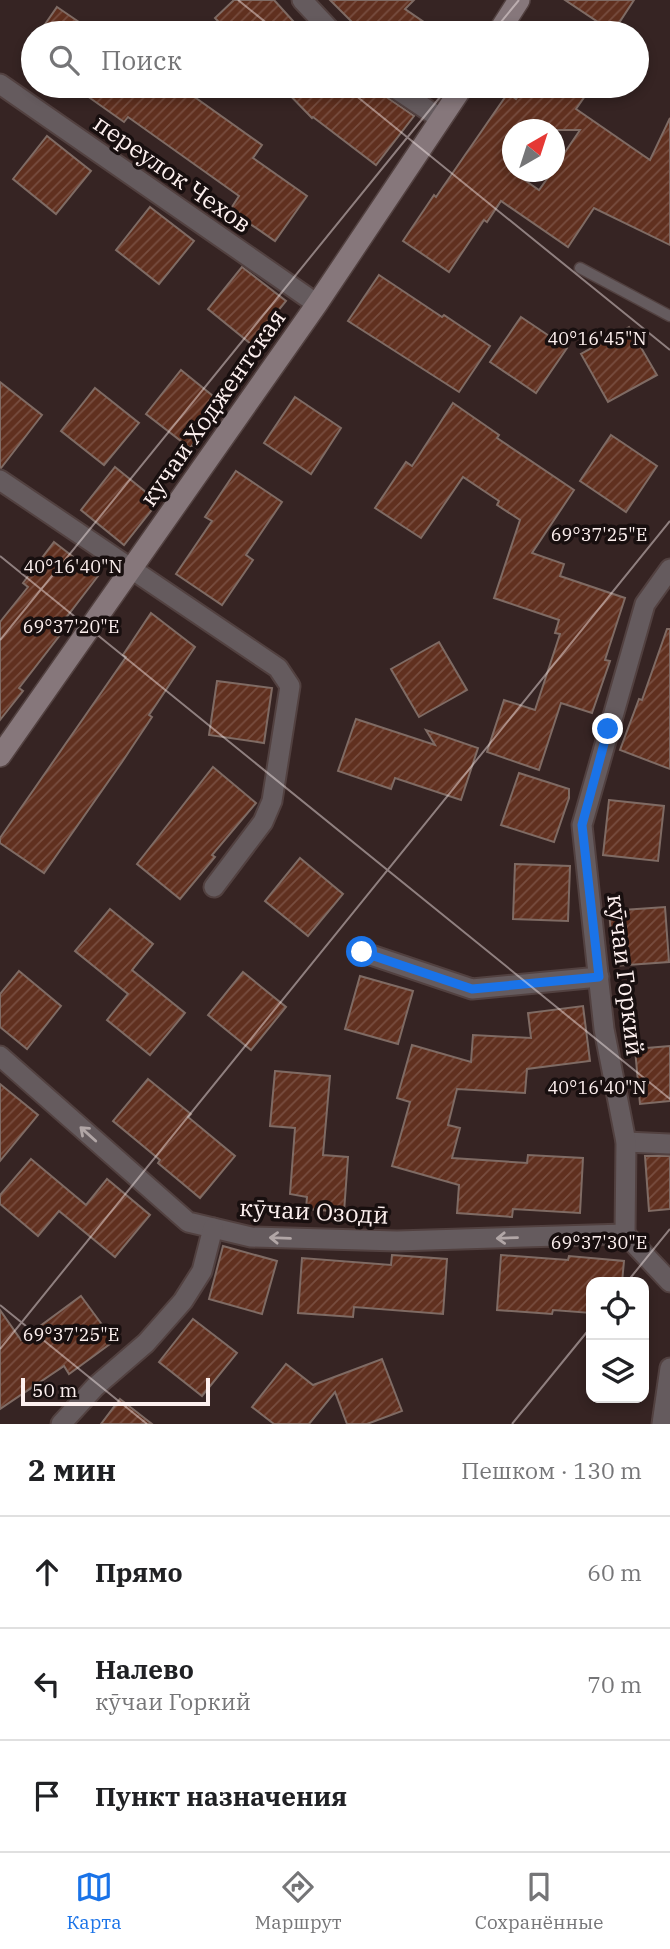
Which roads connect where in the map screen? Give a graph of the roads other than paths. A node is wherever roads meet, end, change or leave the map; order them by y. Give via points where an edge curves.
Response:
1 (302, 0) edge
2 (519, 0) edge
3 (322, 21) edge
4 (506, 21) edge
5 (0, 84) edge
6 (409, 98) edge
7 (455, 98) edge
8 (441, 120) junction
9 (580, 268) dead end
10 (317, 304) junction
11 (670, 316) edge
12 (0, 480) edge
13 (133, 569) junction
14 (670, 569) edge
15 (0, 756) edge
16 (215, 887) dead end
17 (362, 952) dead end
18 (599, 977) junction
19 (0, 1056) edge
20 (626, 1142) junction
21 (670, 1144) edge
22 (213, 1228) junction
23 (625, 1234) junction
24 (670, 1282) edge
25 (670, 1368) edge
26 (61, 1424) edge
27 (662, 1424) edge

1 - 3 street
2 - 4 main road
5 - 10 street, переулок Чехов
6 - 8 street
7 - 8 main road, кучаи Ходжентская
8 - 10 main road, кучаи Ходжентская
9 - 11 lane
10 - 13 main road, кучаи Ходжентская
12 - 13 street
13 - 15 main road, кучаи Ходжентская
13 - 16 street via 278,668 290,686 272,801 263,822
14 - 18 street, кӯчаи Горкий via 645,604 582,825
17 - 18 street via 472,989
18 - 20 street, кӯчаи Горкий
22 -> 19 street, кӯчаи Озодӣ via 188,1222
20 - 21 street
20 - 23 street, кӯчаи Горкий
23 -> 22 street, кӯчаи Озодӣ via 397,1241 251,1237
22 - 26 street via 202,1271 183,1301
23 - 24 street
25 - 27 street

